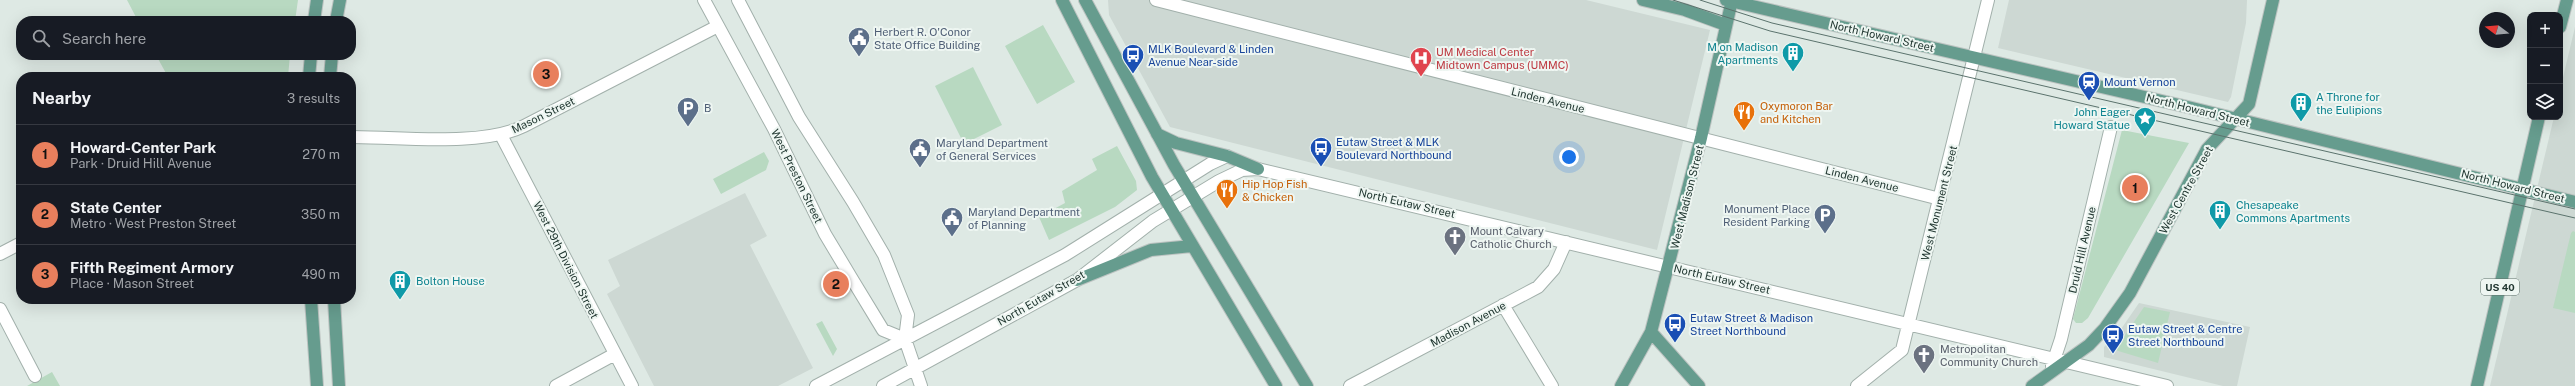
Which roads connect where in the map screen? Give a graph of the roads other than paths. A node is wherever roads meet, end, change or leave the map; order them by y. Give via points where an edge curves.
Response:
1 (317, 0) edge
2 (340, 0) edge
3 (704, 0) edge
4 (738, 0) edge
5 (1062, 0) edge
6 (1086, 0) edge
7 (1096, 0) edge
8 (1156, 0) edge
9 (1643, 0) edge
10 (1988, 0) edge
11 (2273, 0) edge
12 (2566, 0) edge
13 (1730, 1) edge
14 (2563, 14) edge
15 (315, 16) edge
16 (337, 16) edge
17 (1726, 24) junction
18 (718, 26) junction
19 (1103, 35) junction
20 (1975, 58) junction
21 (311, 60) edge
22 (332, 60) edge
23 (309, 72) edge
24 (330, 72) edge
25 (2234, 118) junction
26 (2538, 120) edge
27 (2111, 127) dead end
28 (1157, 134) junction
29 (501, 135) junction
30 (356, 137) edge
31 (1701, 138) junction
32 (1227, 156) junction
33 (1258, 169) junction
34 (1183, 181) junction
35 (2523, 188) junction
36 (1162, 194) junction
37 (1193, 197) junction
38 (1940, 199) junction
39 (2575, 202) edge
40 (1171, 210) junction
41 (1566, 242) junction
42 (16, 246) edge
43 (1192, 246) junction
44 (0, 254) edge
45 (1670, 266) junction
46 (1077, 280) junction
47 (311, 304) edge
48 (334, 304) edge
49 (1503, 306) junction
50 (0, 309) edge
51 (1910, 325) junction
52 (1651, 332) junction
53 (905, 339) junction
54 (615, 354) junction
55 (2059, 360) junction
56 (913, 369) junction
57 (35, 376) dead end
58 (317, 386) edge
59 (340, 386) edge
60 (556, 386) edge
61 (632, 386) edge
62 (816, 386) edge
63 (883, 386) edge
64 (921, 386) edge
65 (1276, 386) edge
66 (1307, 386) edge
67 (1350, 386) edge
68 (1552, 386) edge
69 (1621, 386) edge
70 (1699, 386) edge
71 (1857, 386) edge
72 (2032, 386) edge
73 (2167, 386) edge
74 (2477, 386) edge

1 - 15 main road
2 - 16 main road
3 - 18 street, West Preston Street
4 - 53 street via 799,117 884,255 908,315
5 - 36 main road
6 - 19 main road
7 - 19 main road
8 - 31 street, Linden Avenue
9 - 17 main road via 1685,10
10 - 20 street, West Monument Street
11 - 25 main road, West Centre Street via 2249,104
12 - 14 main road
13 - 17 main road, West Madison Street
13 - 20 main road, North Howard Street
17 - 31 main road, West Madison Street
18 - 29 street, Mason Street via 524,126
18 - 53 street, West Preston Street via 774,129 825,234 883,330
19 - 28 main road
20 - 25 main road, North Howard Street
20 - 38 street, West Monument Street
21 - 23 main road
22 - 24 main road
25 - 35 main road, North Howard Street
25 - 55 main road, West Centre Street via 2207,149 2130,293 2114,317 2089,345
26 - 35 main road, US 40
27 - 55 street, Druid Hill Avenue via 2061,340
28 - 32 main road via 1176,143
28 - 34 main road
29 - 30 street, Mason Street via 477,138
29 - 54 street, West 29th Division Street
31 - 38 street, Linden Avenue
31 - 45 main road, West Madison Street
32 - 33 main road
32 - 34 street
33 - 37 street, North Eutaw Street via 1234,173
33 - 41 street, North Eutaw Street
34 - 36 street
34 - 37 main road
35 - 39 main road, North Howard Street
35 - 74 main road, US 40
36 - 40 main road
36 - 53 street via 1065,255
37 - 40 street, North Eutaw Street
37 - 66 main road
38 - 51 street, West Monument Street
40 - 43 main road
40 - 46 street, North Eutaw Street
41 - 45 street, North Eutaw Street
41 - 49 street, Madison Avenue via 1546,280
42 - 44 street
43 - 46 main road via 1151,250
43 - 65 main road
45 - 51 street, North Eutaw Street
45 - 52 main road, West Madison Street
46 - 56 street, North Eutaw Street
47 - 58 main road
48 - 59 main road
49 - 67 street, Madison Avenue
49 - 68 street
50 - 57 street
51 - 55 street, North Eutaw Street
51 - 71 street, West Monument Street via 1902,350
52 - 69 main road, West Madison Street
52 - 70 main road
53 - 56 street
53 - 62 street
54 - 60 street
54 - 61 street, West 29th Division Street
55 - 72 main road via 2050,372
55 - 73 street, North Eutaw Street
56 - 63 street, North Eutaw Street
56 - 64 street

